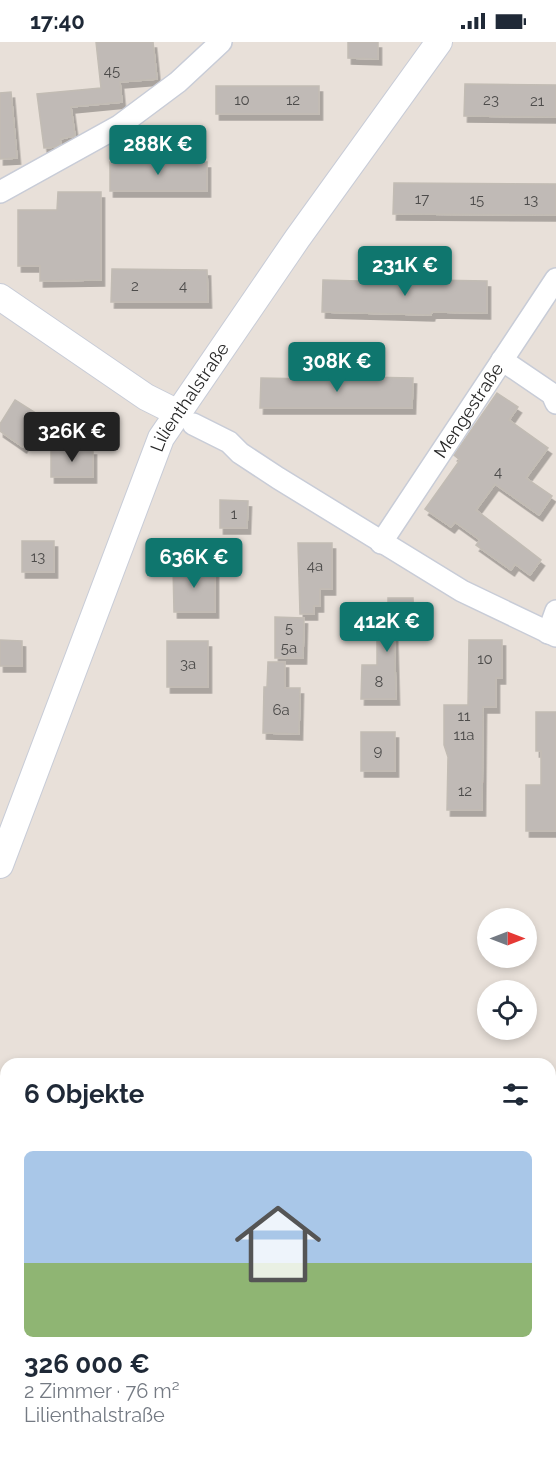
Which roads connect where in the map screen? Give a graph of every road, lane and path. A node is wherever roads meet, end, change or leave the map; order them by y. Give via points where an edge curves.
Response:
1 (221, 42) edge
2 (439, 42) edge
3 (0, 192) edge
4 (556, 279) edge
5 (0, 297) edge
6 (502, 360) junction
7 (556, 403) edge
8 (178, 413) junction
9 (381, 543) junction
10 (556, 611) edge
11 (552, 634) edge
12 (0, 865) edge

1 - 3 street via 178,82 119,126
2 - 8 street, Lilienthalstraße
4 - 6 street, Mengestraße
5 - 8 street via 106,367 126,374
6 - 7 street via 552,394
6 - 9 street, Mengestraße
8 - 9 street via 226,449 240,453
8 - 12 street, Lilienthalstraße via 155,452
9 - 11 street via 462,591
10 - 11 street

